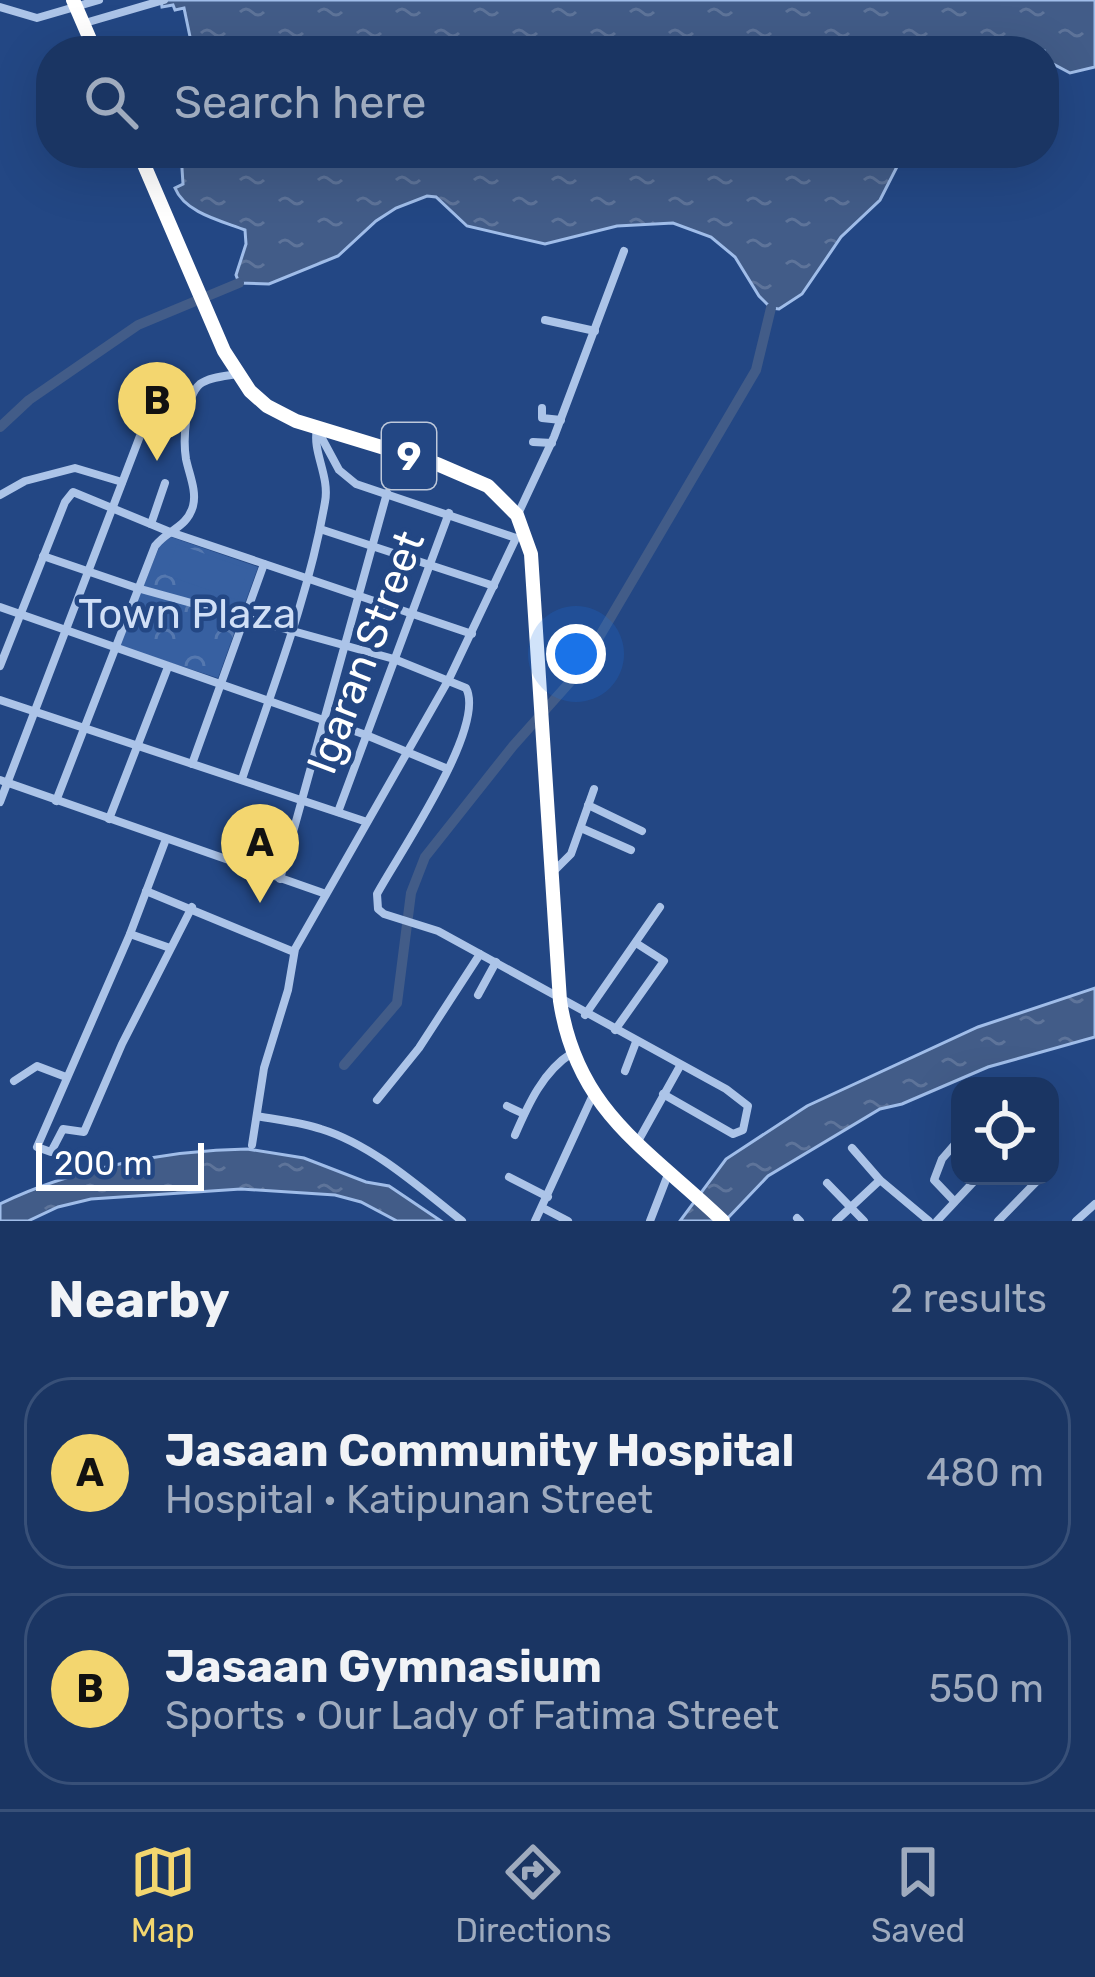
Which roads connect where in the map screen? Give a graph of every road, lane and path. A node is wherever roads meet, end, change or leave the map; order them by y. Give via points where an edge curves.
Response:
1 (99, 0) edge
2 (164, 0) edge
3 (0, 7) edge
4 (78, 11) edge
5 (147, 168) edge
6 (624, 251) dead end
7 (545, 320) dead end
8 (595, 331) junction
9 (237, 374) junction
10 (542, 409) dead end
11 (561, 420) junction
12 (317, 429) junction
13 (140, 436) dead end
14 (331, 441) junction
15 (533, 442) dead end
16 (552, 442) junction
17 (122, 482) junction
18 (165, 483) dead end
19 (387, 494) junction
20 (0, 495) edge
21 (113, 508) junction
22 (449, 513) junction
23 (517, 515) junction
24 (151, 524) junction
25 (320, 529) junction
26 (170, 532) junction
27 (521, 536) junction
28 (373, 546) junction
29 (43, 556) junction
30 (264, 564) junction
31 (431, 564) junction
32 (87, 571) junction
33 (305, 579) junction
34 (494, 586) junction
35 (137, 587) junction
36 (359, 597) junction
37 (0, 607) edge
38 (412, 613) junction
39 (20, 615) junction
40 (246, 615) junction
41 (291, 628) junction
42 (64, 632) junction
43 (472, 634) junction
44 (347, 644) junction
45 (114, 649) junction
46 (394, 659) junction
47 (0, 666) edge
48 (168, 667) junction
49 (449, 679) junction
50 (221, 684) junction
51 (0, 700) edge
52 (268, 701) junction
53 (34, 711) junction
54 (326, 721) junction
55 (83, 727) junction
56 (366, 735) junction
57 (138, 746) junction
58 (408, 752) junction
59 (192, 764) junction
60 (448, 769) junction
61 (242, 780) junction
62 (4, 782) edge
63 (594, 789) dead end
64 (56, 800) junction
65 (304, 801) junction
66 (0, 802) edge
67 (587, 805) junction
68 (338, 812) junction
69 (109, 819) junction
70 (367, 822) junction
71 (581, 827) junction
72 (642, 831) dead end
73 (166, 839) junction
74 (631, 850) dead end
75 (551, 874) junction
76 (280, 879) junction
77 (146, 891) junction
78 (326, 894) junction
79 (192, 907) junction
80 (660, 907) dead end
81 (130, 934) junction
82 (635, 943) junction
83 (170, 948) junction
84 (294, 952) junction
85 (480, 954) junction
86 (496, 962) junction
87 (478, 995) dead end
88 (560, 1001) junction
89 (585, 1015) junction
90 (615, 1030) junction
91 (637, 1042) junction
92 (572, 1053) junction
93 (680, 1066) junction
94 (625, 1071) dead end
95 (66, 1077) junction
96 (14, 1081) dead end
97 (663, 1094) junction
98 (593, 1095) junction
99 (377, 1100) dead end
100 (507, 1106) dead end
101 (524, 1114) junction
102 (257, 1116) junction
103 (514, 1135) dead end
104 (637, 1143) junction
105 (252, 1145) dead end
106 (852, 1148) dead end
107 (951, 1149) edge
108 (673, 1173) junction
109 (509, 1177) dead end
110 (880, 1180) junction
111 (826, 1183) dead end
112 (970, 1185) edge
113 (1033, 1185) edge
114 (548, 1197) junction
115 (954, 1202) junction
116 (1095, 1204) edge
117 (543, 1208) junction
118 (849, 1208) junction
119 (462, 1221) edge
120 (536, 1221) edge
121 (568, 1221) edge
122 (650, 1221) edge
123 (723, 1221) edge
124 (836, 1221) edge
125 (864, 1221) edge
126 (933, 1221) edge
127 (998, 1221) edge
128 (1076, 1221) edge

1 - 4 street
2 - 4 street
3 - 4 street via 37,19
5 - 9 highway, 9
6 - 8 street
7 - 8 street
8 - 11 street
9 - 12 highway, 9 via 267,406
9 - 26 street via 205,381 195,393 185,440 194,502
10 - 11 street via 542,418
11 - 16 street
12 - 14 highway, 9
12 - 25 street via 327,484
13 - 17 street
14 - 19 street via 347,479
14 - 23 highway, 9 via 468,475
15 - 16 street
16 - 23 street
17 - 20 street via 75,468
17 - 21 street
18 - 24 street
19 - 22 street
19 - 28 street
21 - 24 street
21 - 29 street via 70,493
21 - 32 street
22 - 27 street
22 - 31 street, Igaran Street
23 - 27 highway, 9
24 - 26 street
25 - 28 street
25 - 33 street
26 - 30 street
26 - 35 street
27 - 34 street
27 - 75 highway, 9 via 537,634
28 - 31 street
28 - 36 street
29 - 32 street
29 - 39 street
30 - 33 street
30 - 40 street
31 - 34 street
31 - 38 street, Igaran Street
32 - 35 street
32 - 42 street
33 - 36 street
33 - 41 street
34 - 43 street
35 - 40 street
35 - 45 street
36 - 38 street
36 - 44 street
37 - 39 street
38 - 43 street
38 - 46 street, Igaran Street
39 - 42 street
39 - 47 street
40 - 41 street
40 - 50 street
41 - 44 street
41 - 52 street
42 - 45 street
42 - 53 street
43 - 49 street
44 - 46 street
44 - 54 street
45 - 48 street
45 - 55 street
46 - 49 street
46 - 56 street, Igaran Street
48 - 50 street
48 - 57 street
49 - 58 street
49 - 60 street via 471,700
50 - 52 street
50 - 59 street
51 - 53 street
52 - 54 street
52 - 61 street
53 - 55 street
53 - 62 street
54 - 56 street
54 - 65 street
55 - 57 street
55 - 64 street
56 - 58 street
56 - 68 street, Igaran Street
57 - 59 street
57 - 69 street
58 - 60 street
58 - 70 street
59 - 61 street
60 - 85 street via 376,905
61 - 65 street
62 - 64 street
62 - 66 street
63 - 67 street
64 - 69 street
65 - 68 street
65 - 76 street
67 - 71 street
67 - 72 street
68 - 70 street
69 - 73 street
70 - 78 street
71 - 74 street
71 - 75 street via 568,859
73 - 76 street
73 - 77 street
75 - 88 highway, 9
76 - 78 street
77 - 79 street
77 - 81 street
78 - 84 street
79 - 83 street
79 - 84 street
80 - 82 street
81 - 83 street
81 - 95 street
82 - 89 street
82 - 90 street via 664,962
83 - 95 street via 85,1131 62,1130 48,1152 36,1145
84 - 102 street
85 - 86 street
85 - 99 street
86 - 87 street
86 - 88 street
88 - 89 street
88 - 92 highway, 9
89 - 90 street
90 - 91 street
91 - 93 street
91 - 94 street
92 - 98 highway, 9
92 - 101 street
93 - 97 street
93 - 97 street via 748,1106 743,1130 727,1133
95 - 96 street via 37,1066
97 - 104 street
98 - 104 highway, 9
98 - 114 street
100 - 101 street
101 - 103 street
102 - 105 street
102 - 119 street via 346,1140
104 - 108 highway, 9
106 - 110 street
107 - 115 street via 934,1180
108 - 122 street
108 - 123 highway, 9
109 - 114 street
110 - 118 street
110 - 126 street
111 - 118 street
112 - 115 street
113 - 127 street
114 - 117 street
115 - 126 street
116 - 128 street
117 - 120 street
117 - 121 street
118 - 124 street
118 - 125 street

